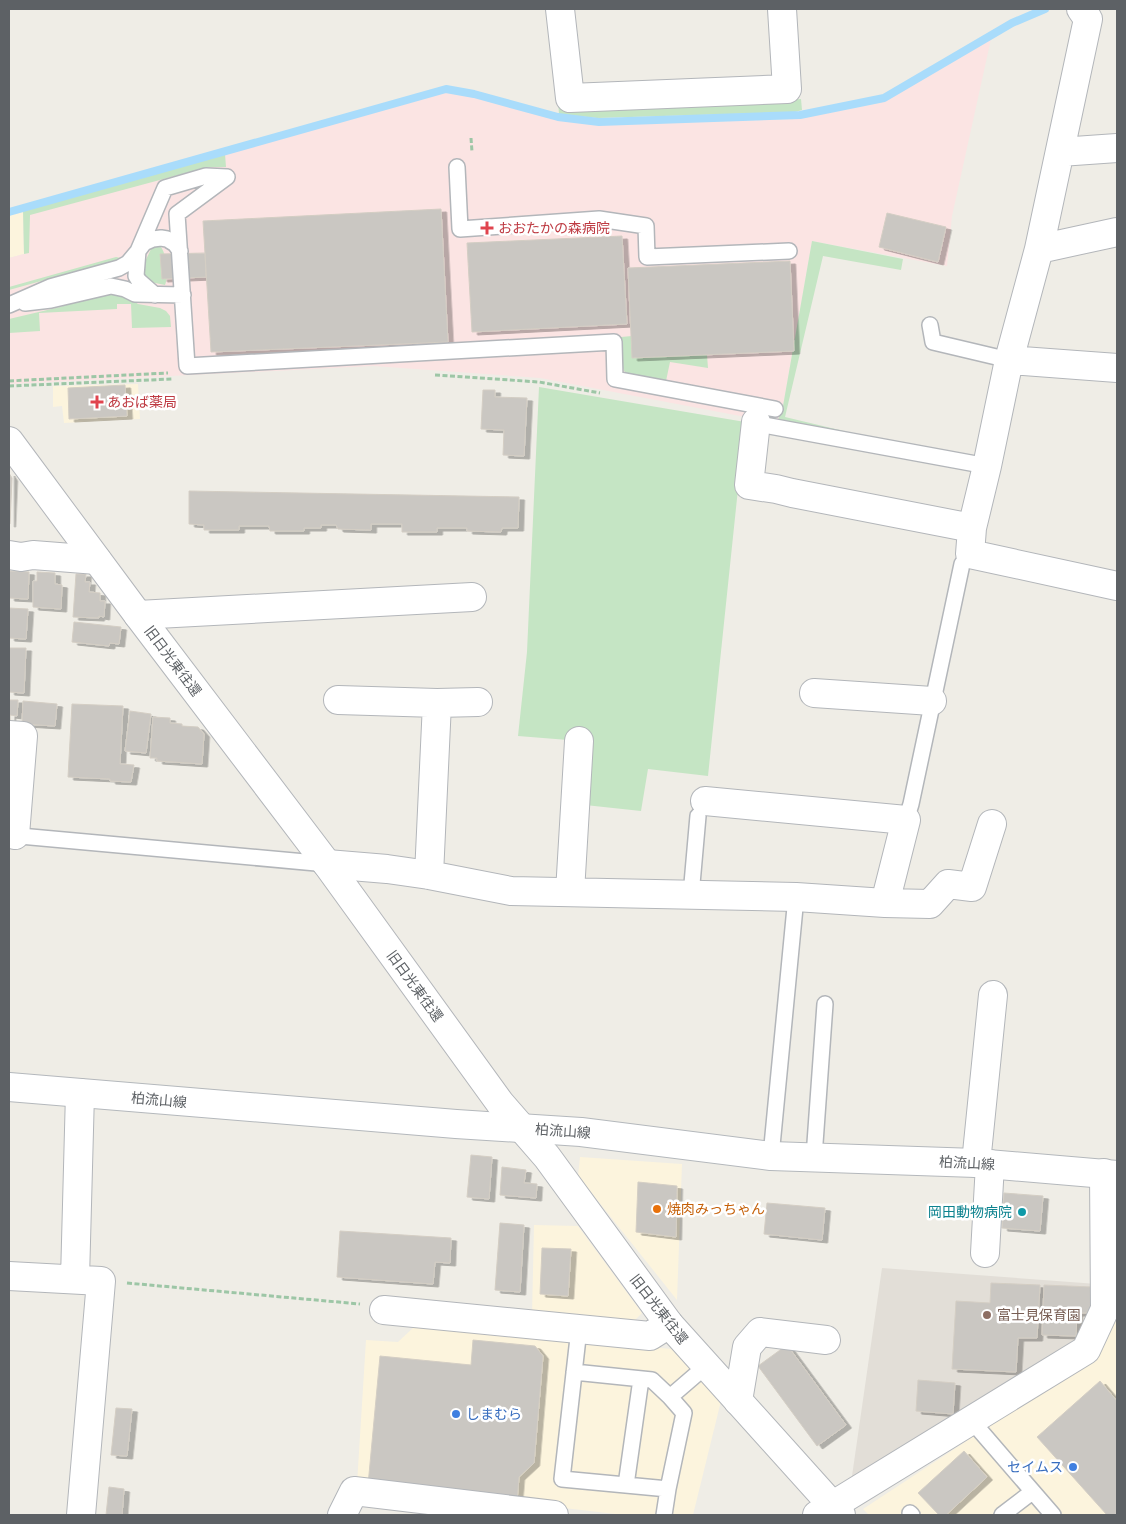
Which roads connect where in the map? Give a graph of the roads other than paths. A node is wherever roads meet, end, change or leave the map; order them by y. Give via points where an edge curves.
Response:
1 (560, 9) edge
2 (782, 9) edge
3 (1081, 9) edge
4 (1117, 148) edge
5 (1060, 152) junction
6 (457, 167) dead end
7 (1117, 232) edge
8 (1039, 249) junction
9 (138, 251) junction
10 (180, 251) junction
11 (789, 251) dead end
12 (156, 295) junction
13 (183, 295) junction
14 (9, 305) edge
15 (930, 325) dead end
16 (1009, 360) junction
17 (1117, 368) edge
18 (765, 415) junction
19 (9, 440) edge
20 (987, 466) junction
21 (971, 541) junction
22 (9, 555) edge
23 (97, 560) junction
24 (1117, 586) edge
25 (472, 597) dead end
26 (138, 615) junction
27 (814, 693) dead end
28 (338, 700) dead end
29 (932, 701) junction
30 (478, 702) dead end
31 (438, 703) junction
32 (9, 735) edge
33 (579, 741) dead end
34 (702, 809) joint
35 (906, 820) junction
36 (992, 824) dead end
37 (12, 835) edge
38 (326, 864) junction
39 (429, 875) junction
40 (570, 892) junction
41 (691, 895) junction
42 (796, 898) junction
43 (885, 903) junction
44 (992, 995) dead end
45 (825, 1004) dead end
46 (9, 1087) edge
47 (80, 1093) junction
48 (523, 1128) junction
49 (771, 1156) junction
50 (814, 1157) junction
51 (983, 1163) junction
52 (1110, 1174) edge
53 (984, 1253) dead end
54 (9, 1276) edge
55 (88, 1280) junction
56 (384, 1310) road end
57 (669, 1324) junction
58 (579, 1329) junction
59 (826, 1340) dead end
60 (706, 1366) junction
61 (574, 1372) junction
62 (641, 1379) junction
63 (670, 1397) junction
64 (738, 1401) junction
65 (971, 1420) junction
66 (626, 1485) junction
67 (668, 1489) junction
68 (1032, 1492) junction
69 (830, 1512) edge
70 (81, 1515) edge
71 (342, 1515) edge
72 (554, 1515) edge
73 (664, 1515) edge
74 (1002, 1515) edge
75 (1053, 1515) edge

1 - 2 street via 570,98 787,89
3 - 5 street via 1088,19
4 - 5 street
5 - 8 street
6 - 11 lane via 460,229 599,219 646,226 647,257
7 - 8 street
8 - 16 street
9 - 10 lane via 144,243 161,238 175,244
9 - 10 lane via 165,188 206,176 227,177 177,214
9 - 12 lane via 138,281
9 - 14 lane via 128,263 118,268 50,287
10 - 13 lane
12 - 13 lane
12 - 14 lane via 135,294 111,286 51,300
13 - 18 lane via 187,366 614,342 616,378
15 - 16 lane via 933,342
16 - 17 street
16 - 20 street
18 - 20 lane via 764,425
18 - 21 street via 749,485 776,488
19 - 23 street, 旧日光東往還
20 - 21 street
21 - 24 street
21 - 29 lane via 962,564
22 - 23 street
23 - 26 street, 旧日光東往還
25 - 26 street
26 - 38 street, 旧日光東往還
27 - 29 street
28 - 31 street
29 - 35 lane
30 - 31 street
31 - 39 street
32 - 37 street via 23,736
33 - 40 street
34 - 35 street
34 - 41 lane
35 - 43 street
36 - 43 street via 972,887 948,884 930,904
37 - 38 lane
38 - 39 street
38 - 48 street, 旧日光東往還 via 500,1103
39 - 40 street via 512,891
40 - 41 street
41 - 42 street
42 - 43 street
42 - 49 lane
44 - 51 street
45 - 50 lane
46 - 47 street, 柏流山線
47 - 48 street, 柏流山線
47 - 55 street
48 - 49 street, 柏流山線 via 581,1132
48 - 57 street, 旧日光東往還
49 - 50 street, 柏流山線
50 - 51 street, 柏流山線
51 - 52 street, 柏流山線
51 - 53 street
52 - 65 street via 1105,1309 1086,1350
54 - 55 street
55 - 70 street
56 - 58 street
57 - 58 street via 650,1336
57 - 60 street, 旧日光東往還
58 - 61 lane
59 - 64 street via 760,1332 747,1347
60 - 63 lane
60 - 64 street, 旧日光東往還
61 - 62 lane
61 - 66 lane via 562,1479
62 - 63 lane via 652,1380
62 - 66 lane
63 - 67 lane via 684,1413
64 - 69 street, 旧日光東往還
65 - 68 lane
65 - 69 street
66 - 67 lane
67 - 73 lane
68 - 74 lane
68 - 75 lane
71 - 72 street via 354,1491

